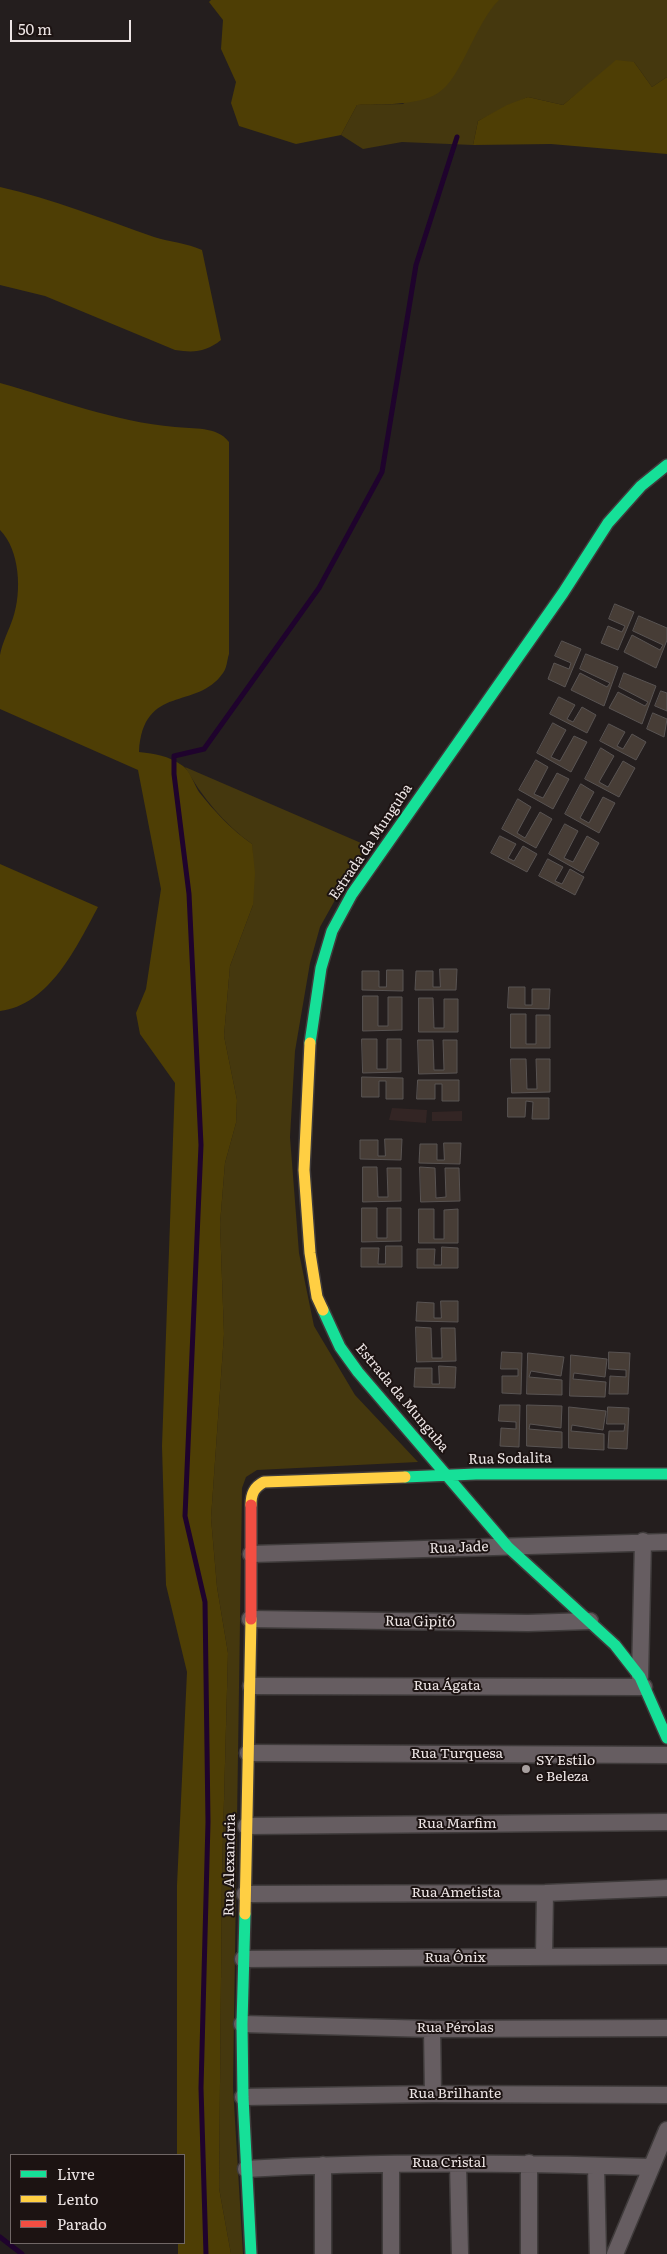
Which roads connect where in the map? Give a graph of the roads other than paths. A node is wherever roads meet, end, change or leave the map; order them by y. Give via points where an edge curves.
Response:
1 (667, 465) edge
2 (667, 1474) edge
3 (449, 1476) junction
4 (264, 1482) joint
5 (643, 1541) junction
6 (667, 1542) edge
7 (508, 1547) junction
8 (251, 1554) junction
9 (250, 1619) junction
10 (590, 1621) junction
11 (642, 1682) junction
12 (251, 1686) junction
13 (667, 1738) edge
14 (248, 1753) junction
15 (667, 1755) edge
16 (667, 1822) edge
17 (246, 1826) junction
18 (667, 1888) edge
19 (545, 1893) junction
20 (245, 1894) junction
21 (667, 1956) edge
22 (544, 1957) junction
23 (243, 1960) junction
24 (242, 2024) junction
25 (667, 2028) edge
26 (432, 2029) junction
27 (433, 2094) junction
28 (667, 2095) edge
29 (243, 2097) junction
30 (667, 2130) edge
31 (458, 2163) junction
32 (529, 2163) junction
33 (391, 2164) junction
34 (322, 2165) junction
35 (596, 2166) junction
36 (651, 2167) junction
37 (246, 2169) junction
38 (251, 2254) edge
39 (323, 2254) edge
40 (391, 2254) edge
41 (460, 2254) edge
42 (529, 2254) edge
43 (598, 2254) edge
44 (615, 2254) edge

1 - 3 main road, Estrada da Munguba via 641,486 608,523 563,593 400,822 352,894 332,931 321,968 308,1054 304,1170 317,1297 340,1348
2 - 3 main road, Rua Sodalita
3 - 4 main road, Rua Sodalita
3 - 7 main road, Estrada da Munguba
4 - 8 main road, Rua Alexandria via 251,1496
5 - 6 street, Rua Jade
5 - 7 street, Rua Jade
5 - 11 street
7 - 8 street, Rua Jade
7 - 10 main road, Estrada da Munguba
8 - 9 main road, Rua Alexandria
9 - 10 street, Rua Gipitó
9 - 12 main road, Rua Alexandria
10 - 11 main road, Estrada da Munguba via 615,1644
11 - 12 street, Rua Ágata
11 - 13 main road, Estrada da Munguba
12 - 14 main road, Rua Alexandria
14 - 15 street, Rua Turquesa
14 - 17 main road, Rua Alexandria
16 - 17 street, Rua Marfim
17 - 20 main road, Rua Alexandria
18 - 19 street, Rua Ametista
19 - 20 street, Rua Ametista
19 - 22 street
20 - 23 main road, Rua Alexandria
21 - 22 street, Rua Ônix
22 - 23 street, Rua Ônix
23 - 24 main road, Rua Alexandria
24 - 26 street, Rua Pérolas
24 - 29 main road, Rua Alexandria
25 - 26 street, Rua Pérolas
26 - 27 street
27 - 28 street, Rua Brilhante
27 - 29 street, Rua Brilhante
29 - 37 main road, Rua Alexandria
30 - 36 street
31 - 32 street, Rua Cristal
31 - 33 street, Rua Cristal
31 - 41 street
32 - 35 street, Rua Cristal
32 - 42 street
33 - 34 street, Rua Cristal
33 - 40 street
34 - 37 street, Rua Cristal
34 - 39 street
35 - 36 street, Rua Cristal
35 - 43 street
36 - 44 street
37 - 38 main road, Rua Alexandria

